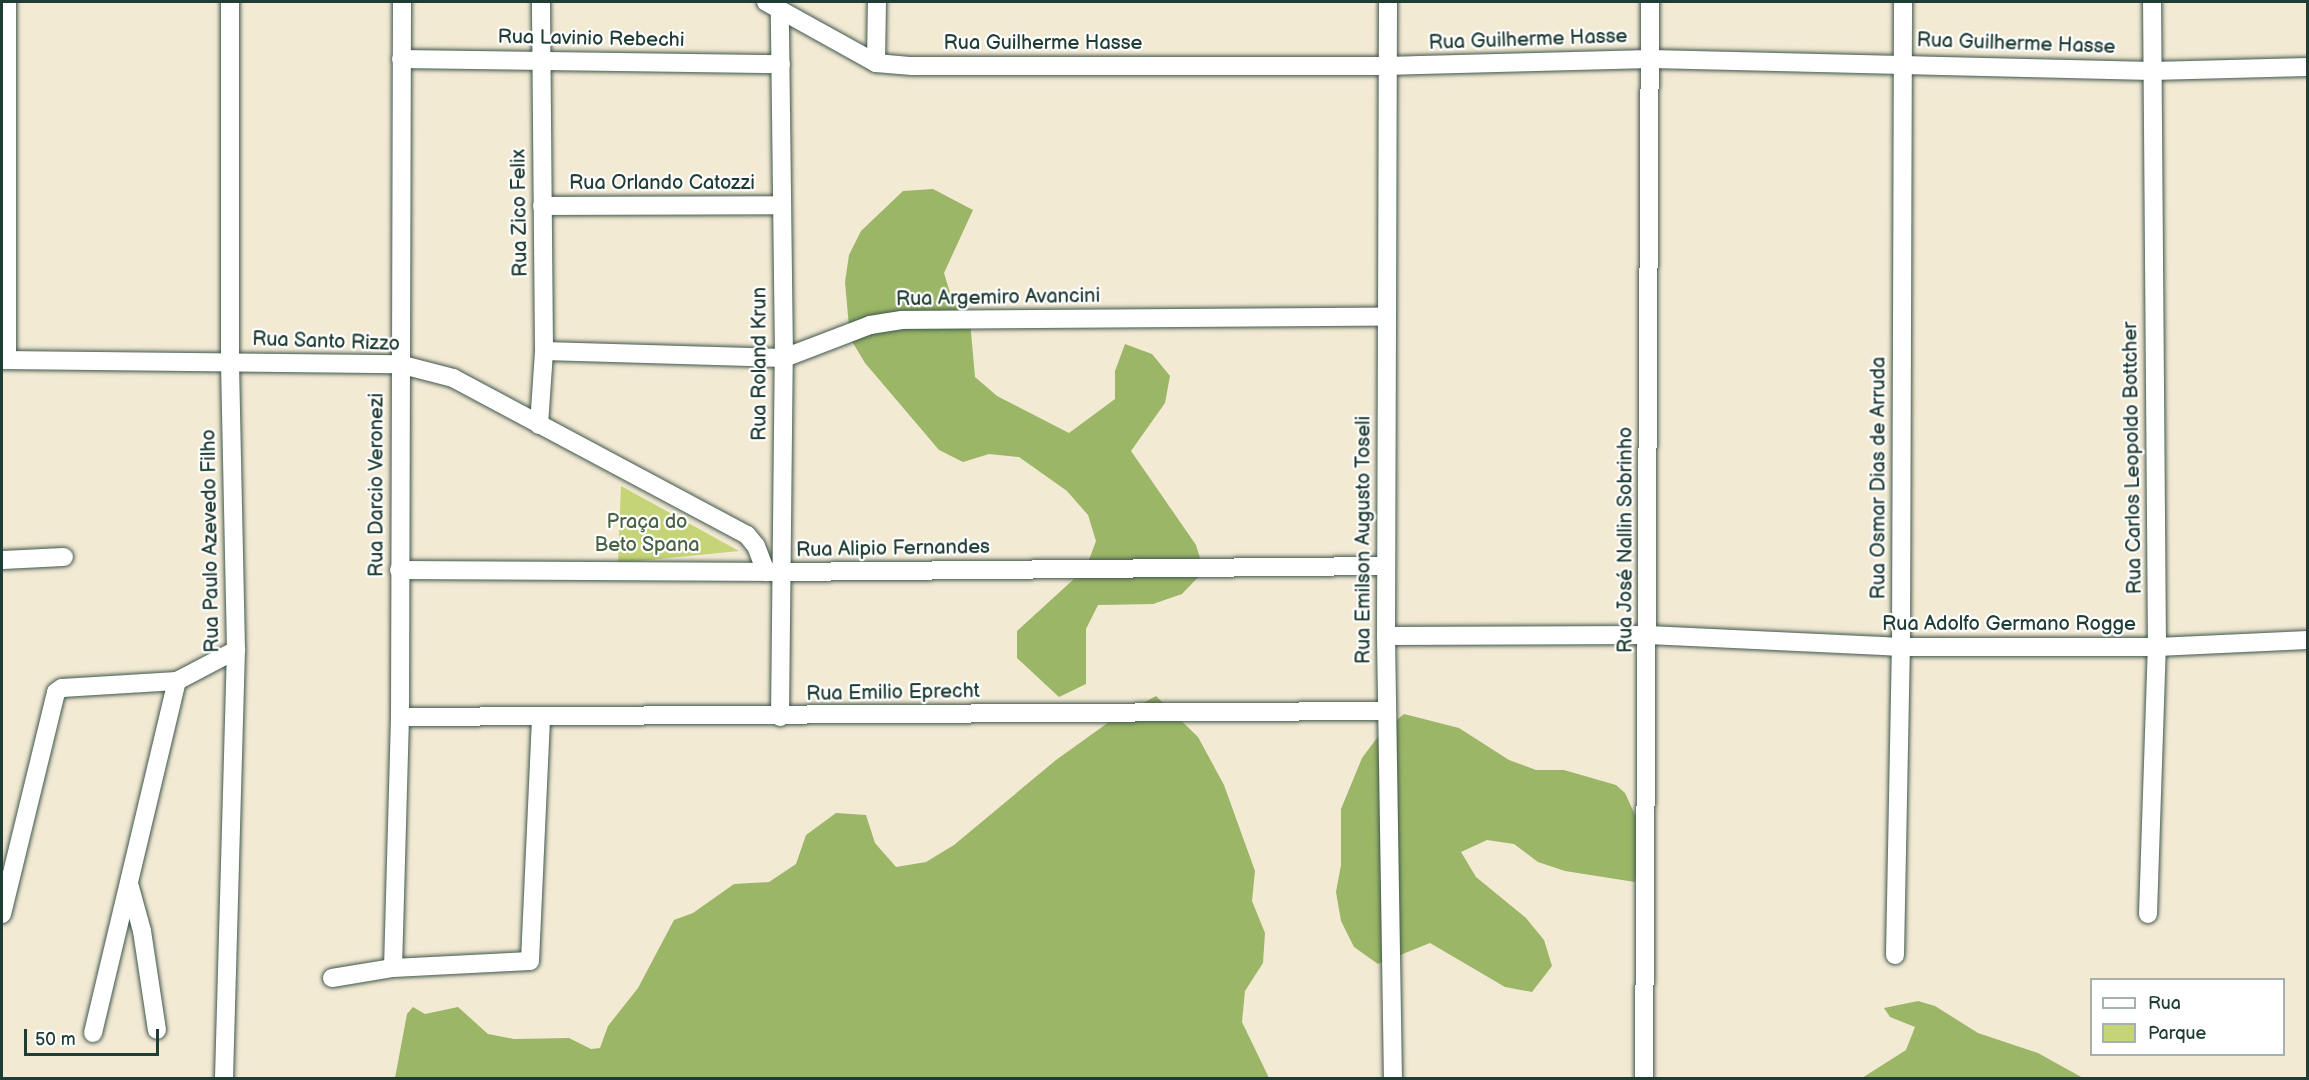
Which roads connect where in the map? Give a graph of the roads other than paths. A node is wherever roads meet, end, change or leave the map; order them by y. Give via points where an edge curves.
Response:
1 (7, 2) edge
2 (230, 2) edge
3 (402, 2) edge
4 (541, 2) edge
5 (877, 2) edge
6 (1388, 2) edge
7 (1650, 2) edge
8 (1903, 2) edge
9 (2152, 2) edge
10 (773, 6) edge
11 (401, 59) junction
12 (1651, 59) junction
13 (541, 60) junction
14 (1903, 62) junction
15 (876, 63) junction
16 (781, 64) junction
17 (1386, 66) junction
18 (2307, 67) edge
19 (2152, 71) junction
20 (782, 205) junction
21 (543, 206) junction
22 (1387, 317) junction
23 (544, 351) junction
24 (784, 358) junction
25 (4, 360) edge
26 (230, 362) junction
27 (399, 364) junction
28 (539, 425) junction
29 (64, 557) dead end
30 (2, 560) edge
31 (1386, 567) junction
32 (399, 570) junction
33 (774, 572) junction
34 (1648, 635) junction
35 (1386, 636) junction
36 (2307, 640) edge
37 (1901, 647) junction
38 (2157, 647) junction
39 (236, 650) junction
40 (177, 681) junction
41 (1387, 711) junction
42 (400, 717) junction
43 (541, 717) junction
44 (780, 717) junction
45 (129, 886) junction
46 (2, 914) edge
47 (2148, 914) dead end
48 (1895, 956) dead end
49 (393, 968) junction
50 (332, 978) dead end
51 (157, 1030) dead end
52 (93, 1033) dead end
53 (224, 1078) edge
54 (1393, 1078) edge
55 (1644, 1078) edge

1 - 25 street
2 - 26 street, Rua Paulo Azevedo Filho
3 - 11 street, Rua Darcio Veronezi
4 - 13 street, Rua Zico Felix
5 - 15 street
6 - 17 street, Rua Emilson Augusto Toseli
7 - 12 street, Rua José Nallin Sobrinho
8 - 14 street, Rua Osmar Dias de Arruda
9 - 19 street, Rua Carlos Leopoldo Bottcher
10 - 15 street, Rua Guilherme Hasse
10 - 16 street, Rua Roland Krun
11 - 13 street, Rua Lavinio Rebechi
11 - 27 street, Rua Darcio Veronezi
12 - 14 street, Rua Guilherme Hasse
12 - 17 street, Rua Guilherme Hasse
12 - 34 street, Rua José Nallin Sobrinho
13 - 16 street, Rua Lavinio Rebechi
13 - 21 street, Rua Zico Felix
14 - 19 street, Rua Guilherme Hasse
14 - 37 street, Rua Osmar Dias de Arruda
15 - 17 street, Rua Guilherme Hasse
16 - 20 street, Rua Roland Krun
17 - 22 street, Rua Emilson Augusto Toseli
18 - 19 street, Rua Guilherme Hasse
19 - 38 street, Rua Carlos Leopoldo Bottcher
20 - 21 street, Rua Orlando Catozzi
20 - 24 street, Rua Roland Krun
21 - 23 street, Rua Zico Felix
22 - 24 street, Rua Argemiro Avancini via 902,320 870,325
22 - 31 street, Rua Emilson Augusto Toseli
23 - 24 street, Rua Argemiro Avancini
23 - 28 street, Rua Zico Felix
24 - 33 street, Rua Roland Krun
25 - 26 street, Rua Santo Rizzo
26 - 27 street, Rua Santo Rizzo
26 - 39 street, Rua Paulo Azevedo Filho
27 - 28 street, Rua Santo Rizzo via 453,378
27 - 32 street, Rua Darcio Veronezi
28 - 33 street, Rua Santo Rizzo via 747,535
29 - 30 street
31 - 33 street, Rua Alipio Fernandes
31 - 35 street, Rua Emilson Augusto Toseli
32 - 33 street, Rua Alipio Fernandes
32 - 42 street, Rua Darcio Veronezi
33 - 44 street, Rua Roland Krun
34 - 35 street, Rua Adolfo Germano Rogge
34 - 37 street, Rua Adolfo Germano Rogge
34 - 55 street, Rua José Nallin Sobrinho
35 - 41 street, Rua Emilson Augusto Toseli
36 - 38 street, Rua Adolfo Germano Rogge
37 - 38 street, Rua Adolfo Germano Rogge
37 - 48 street, Rua Osmar Dias de Arruda
38 - 47 street, Rua Carlos Leopoldo Bottcher
39 - 40 street
39 - 53 street, Rua Paulo Azevedo Filho
40 - 45 street
40 - 46 street via 62,688 56,692
41 - 44 street, Rua Emilio Eprecht
41 - 54 street, Rua Emilson Augusto Toseli
42 - 43 street, Rua Emilio Eprecht
42 - 49 street, Rua Darcio Veronezi
43 - 44 street, Rua Emilio Eprecht
43 - 49 street via 530,961
45 - 51 street via 142,930
45 - 52 street
49 - 50 street

